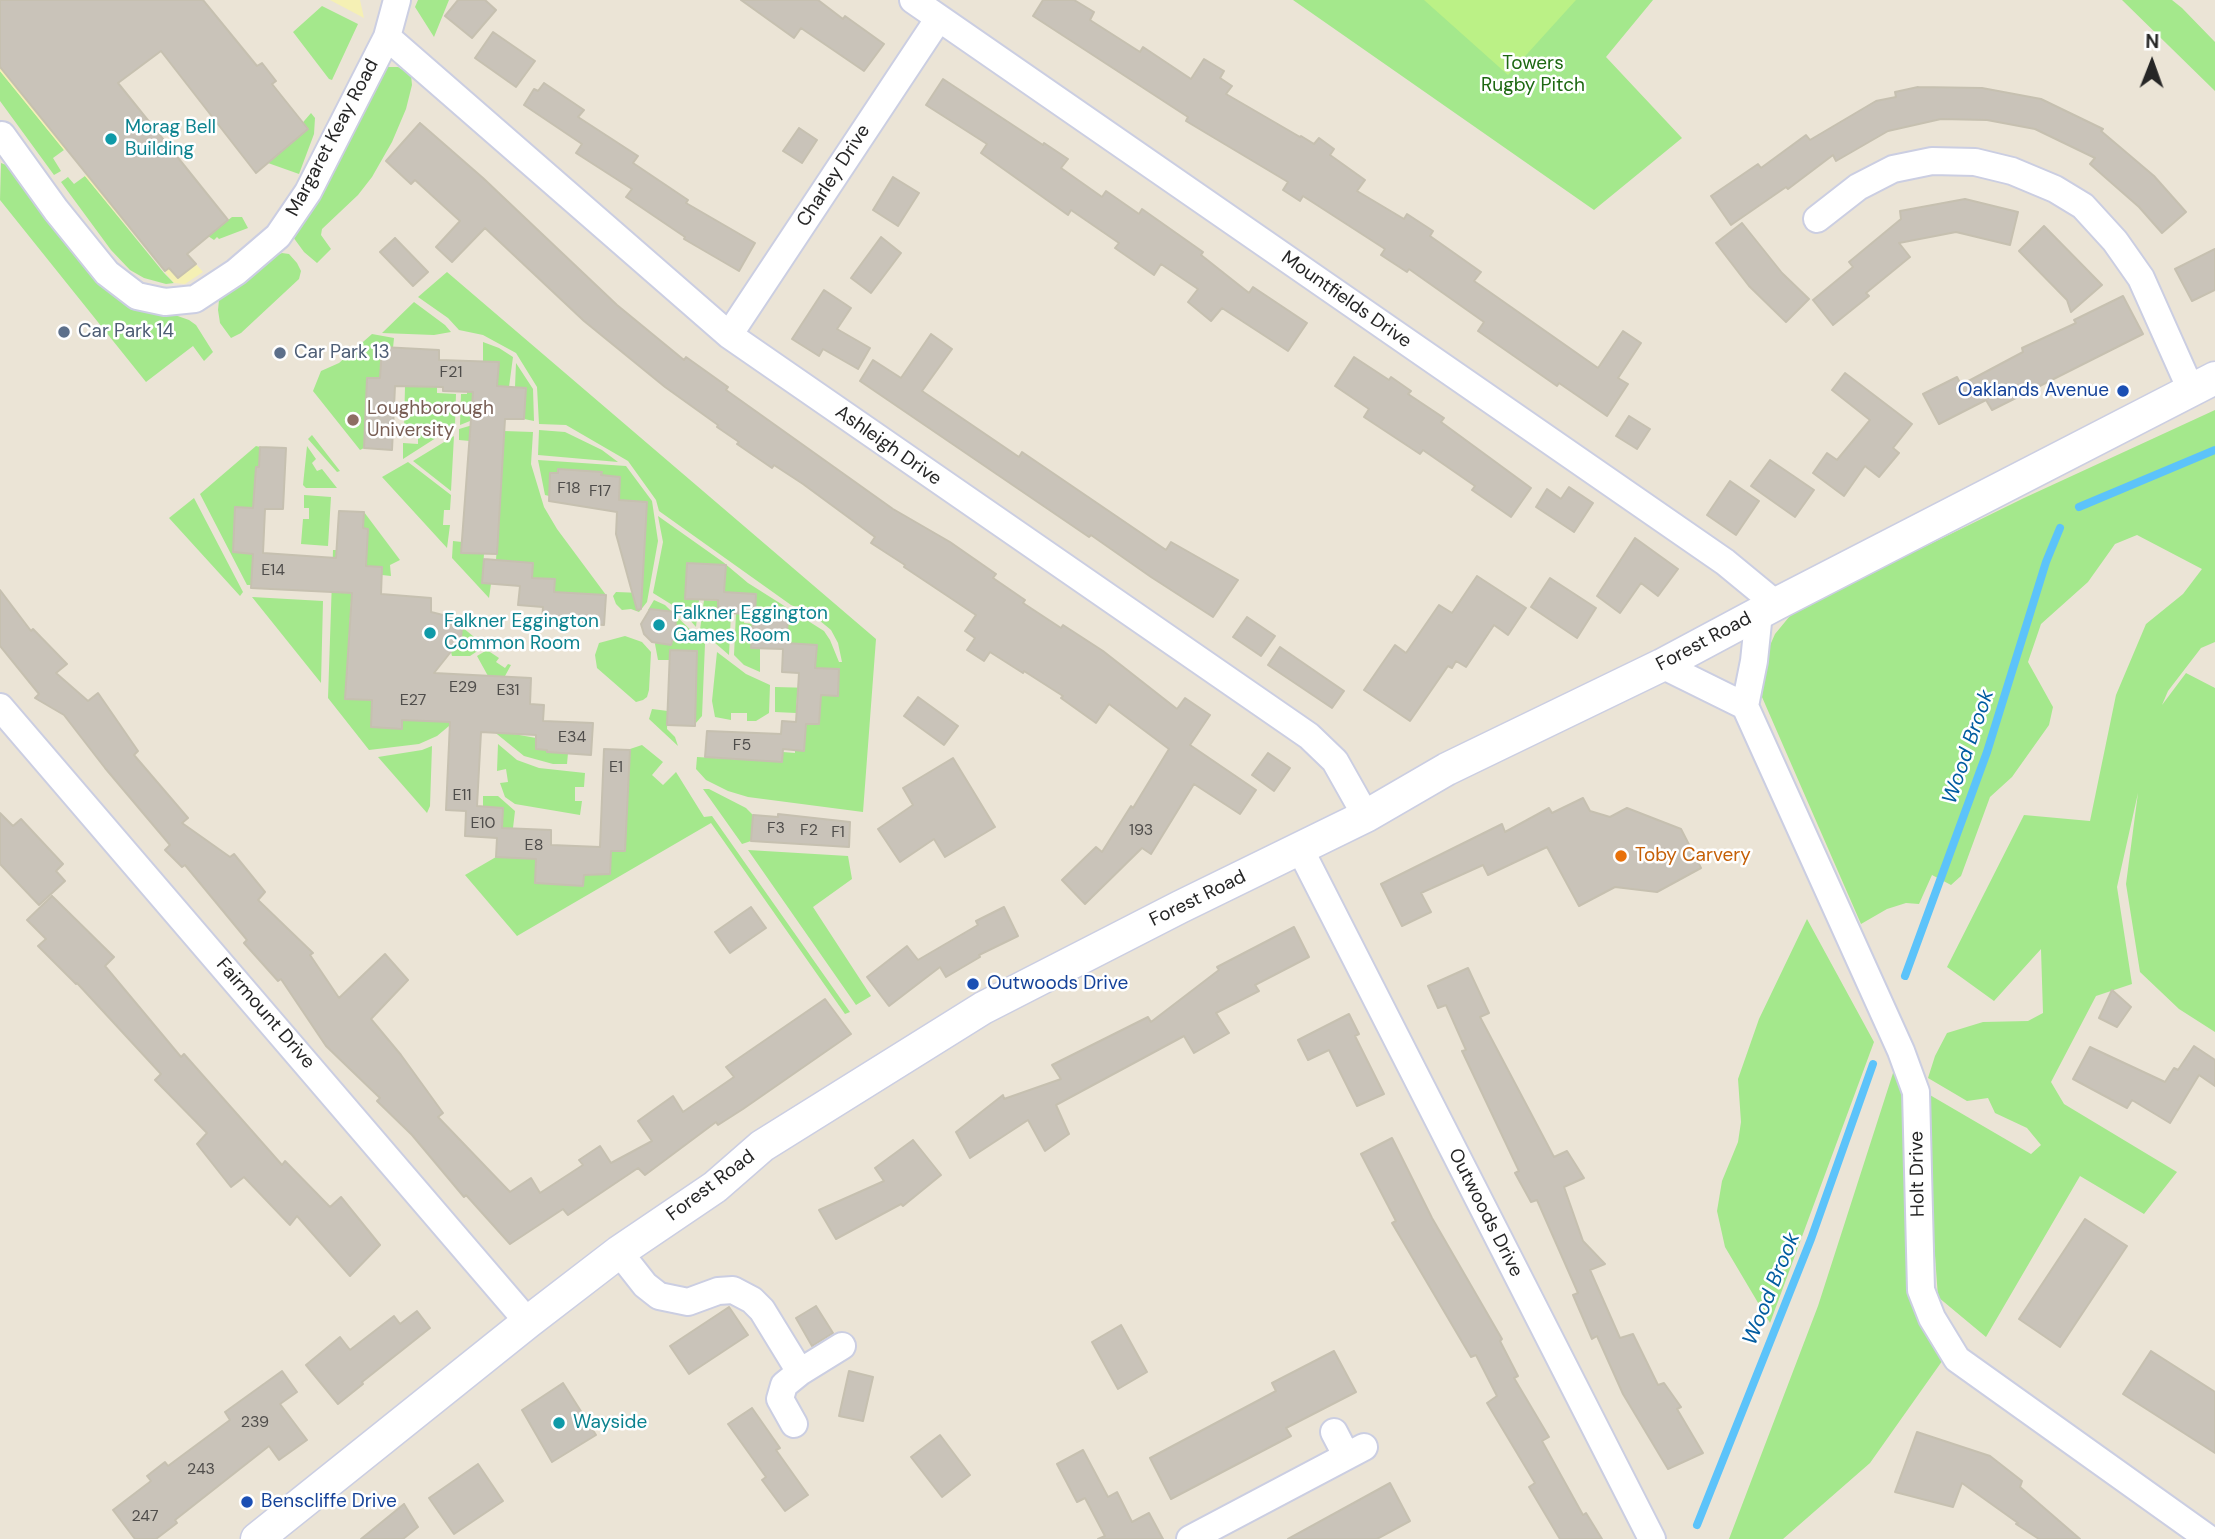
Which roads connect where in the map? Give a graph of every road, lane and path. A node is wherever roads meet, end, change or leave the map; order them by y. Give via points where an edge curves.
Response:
1 (397, 0) edge
2 (913, 0) edge
3 (939, 18) junction
4 (387, 37) junction
5 (0, 136) edge
6 (1817, 219) dead end
7 (729, 335) junction
8 (2203, 384) edge
9 (1767, 608) junction
10 (1662, 665) junction
11 (1745, 706) junction
12 (0, 707) edge
13 (1366, 816) junction
14 (1300, 849) junction
15 (619, 1252) junction
16 (528, 1322) junction
17 (842, 1346) dead end
18 (800, 1372) junction
19 (794, 1424) dead end
20 (1348, 1445) dead end
21 (257, 1539) edge
22 (1190, 1539) edge
23 (1651, 1539) edge
24 (2209, 1539) edge

1 - 4 street, Margaret Keay Road
2 - 3 street, Mountfields Drive
3 - 7 street, Charley Drive
3 - 9 street, Mountfields Drive via 1725,562
4 - 5 street, Margaret Keay Road via 308,192 278,236 195,299 165,302 137,296 107,272
4 - 7 street, Ashleigh Drive
6 - 8 street via 1858,187 1894,169 1932,161 2012,171 2055,189 2083,206 2115,241
7 - 13 street, Ashleigh Drive via 1309,736 1335,761
8 - 9 street, Forest Road
9 - 10 street, Forest Road
9 - 11 street
10 - 11 street
10 - 13 street, Forest Road via 1447,769
11 - 24 street, Holt Drive via 1916,1092 1921,1290 1933,1318 1957,1359
12 - 16 street, Fairmount Drive
13 - 14 street, Forest Road
14 - 15 street, Forest Road via 984,1008 762,1146 715,1187
14 - 23 street, Outwoods Drive
15 - 16 street, Forest Road
15 - 18 street via 659,1296 688,1302 718,1290 733,1290 751,1300
16 - 21 street, Forest Road
17 - 18 street
18 - 19 street via 780,1392
20 - 22 street

